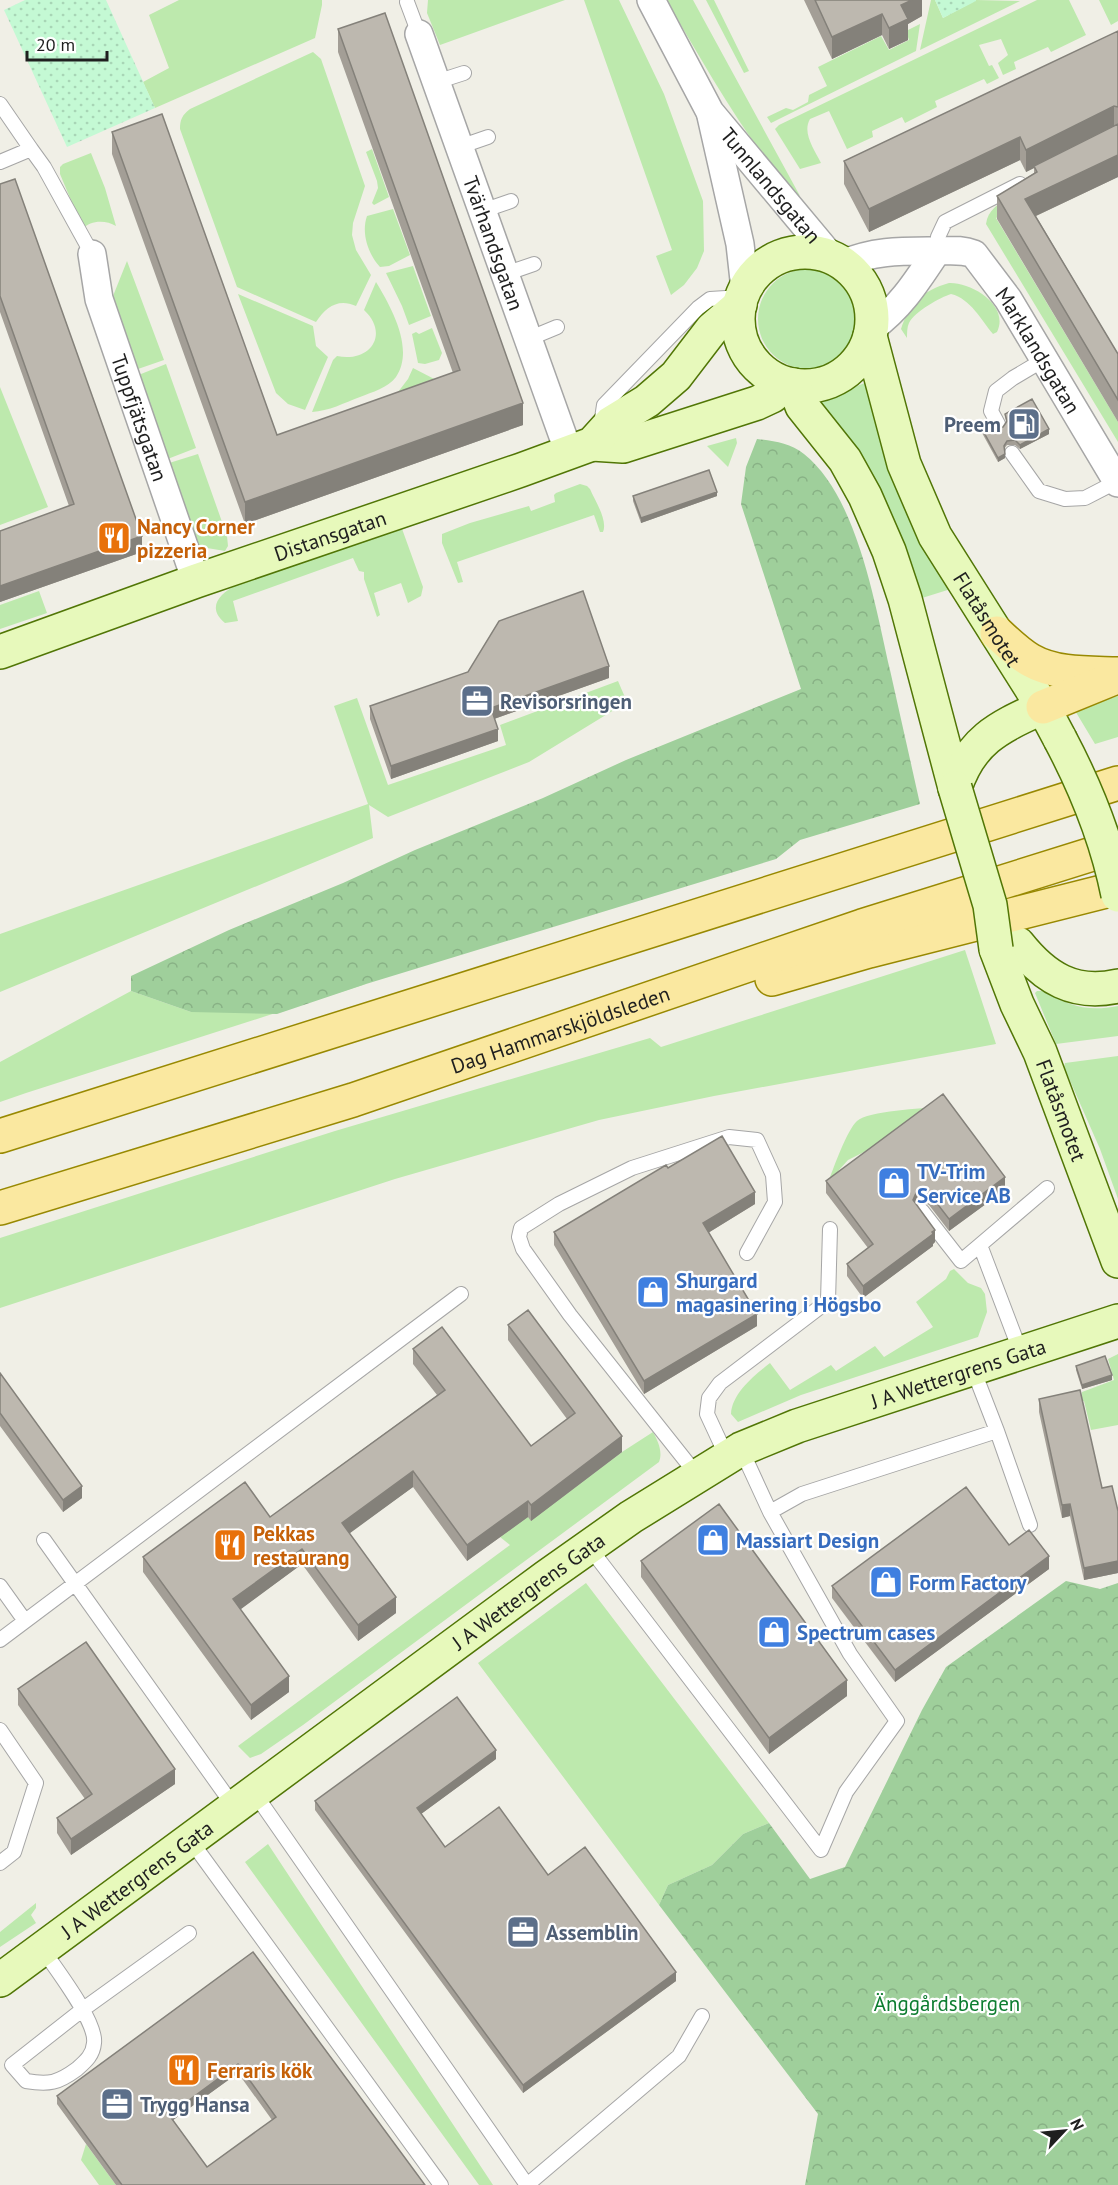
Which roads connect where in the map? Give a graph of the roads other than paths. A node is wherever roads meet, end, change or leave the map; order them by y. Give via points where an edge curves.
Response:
1 (651, 0) edge
2 (406, 2) dead end
3 (419, 34) joint
4 (464, 73) dead end
5 (436, 82) junction
6 (0, 104) edge
7 (710, 112) junction
8 (488, 137) dead end
9 (459, 147) junction
10 (31, 149) junction
11 (0, 162) edge
12 (1029, 179) edge
13 (511, 201) dead end
14 (482, 211) junction
15 (937, 252) junction
16 (92, 254) joint
17 (837, 261) junction
18 (534, 264) dead end
19 (505, 274) junction
20 (742, 297) junction
21 (557, 327) dead end
22 (871, 332) junction
23 (528, 339) junction
24 (1045, 359) junction
25 (790, 385) junction
26 (998, 424) dead end
27 (587, 444) junction
28 (1012, 453) dead end
29 (1117, 483) edge
30 (196, 581) junction
31 (1006, 645) junction
32 (0, 652) edge
33 (1118, 675) edge
34 (1043, 707) junction
35 (1118, 771) edge
36 (956, 778) junction
37 (1118, 783) edge
38 (1005, 818) junction
39 (1118, 846) edge
40 (1118, 888) edge
41 (1118, 895) edge
42 (1007, 947) junction
43 (1118, 986) edge
44 (353, 1101) junction
45 (0, 1136) edge
46 (1047, 1188) dead end
47 (0, 1208) edge
48 (922, 1211) edge
49 (830, 1229) dead end
50 (980, 1245) junction
51 (747, 1253) dead end
52 (1118, 1261) edge
53 (461, 1294) dead end
54 (1118, 1321) edge
55 (1021, 1353) junction
56 (973, 1369) junction
57 (997, 1431) junction
58 (734, 1453) junction
59 (698, 1475) junction
60 (770, 1512) junction
61 (1030, 1525) dead end
62 (44, 1540) dead end
63 (589, 1547) junction
64 (76, 1584) junction
65 (0, 1586) edge
66 (25, 1621) junction
67 (0, 1640) edge
68 (0, 1730) edge
69 (245, 1801) junction
70 (191, 1841) junction
71 (0, 1863) edge
72 (189, 1933) dead end
73 (43, 1950) junction
74 (0, 1980) edge
75 (82, 2010) junction
76 (702, 2016) dead end
77 (441, 2185) edge

1 - 7 street, Tunnlandsgatan
2 - 3 lane
3 - 5 street, Tvärhandsgatan
4 - 5 lane
5 - 9 street, Tvärhandsgatan
6 - 10 lane
7 - 17 street, Tunnlandsgatan
7 - 20 street, Tunnlandsgatan via 740,244
8 - 9 lane
9 - 14 street, Tvärhandsgatan
10 - 11 lane
10 - 16 lane
12 - 15 lane via 945,222
13 - 14 lane
14 - 19 street, Tvärhandsgatan
15 - 17 street, Marklandsgatan via 911,250
15 - 22 street via 907,296
15 - 24 street, Marklandsgatan via 958,250 974,254
16 - 30 street, Tuppfjätsgatan via 99,299
17 - 20 street via 802,252 782,256 756,272
17 - 22 street, Flatåsmotet via 856,276 866,292
18 - 19 lane
19 - 23 street, Tvärhandsgatan
20 - 25 street via 739,333 751,359 772,378
20 - 27 street, Distansgatan via 676,376
21 - 23 lane
22 - 25 street via 862,355 841,376 823,384
22 - 31 street, Flatåsmotet via 904,464 935,536
23 - 27 street, Tvärhandsgatan
24 - 26 lane via 996,391 991,411
24 - 29 street, Marklandsgatan
25 - 27 street, Distansgatan via 757,403 623,446
25 - 36 street, Flatåsmotet via 801,406 845,460 889,551
27 - 30 street, Distansgatan
28 - 29 lane via 1039,491 1065,499 1085,498
30 - 32 street, Distansgatan
31 - 33 main road via 1044,666
31 - 34 street, Flatåsmotet
33 - 34 main road
34 - 36 street via 992,732 972,752
34 - 41 street, Flatåsmotet, bridge via 1079,775 1099,824
35 - 38 main road
36 - 42 street, Flatåsmotet, bridge via 990,905
37 - 38 main road
38 - 45 main road
39 - 44 main road, Dag Hammarskjöldsleden via 862,926
40 - 44 main road via 869,951
42 - 43 street via 1065,984 1087,989
42 - 52 street, Flatåsmotet via 1040,1052
44 - 47 main road, Dag Hammarskjöldsleden
46 - 50 lane
48 - 50 lane via 961,1261
49 - 58 lane via 828,1301 720,1383 709,1398 707,1414
50 - 55 lane
51 - 59 lane via 775,1202 773,1175 757,1140 729,1137 632,1168 520,1228 523,1249 570,1315
53 - 64 lane
54 - 55 street, J A Wettergrens Gata
55 - 56 street, J A Wettergrens Gata
56 - 57 lane
56 - 58 street, J A Wettergrens Gata via 797,1426
57 - 60 lane via 802,1494
57 - 61 lane
58 - 59 street, J A Wettergrens Gata
58 - 60 lane
59 - 63 street, J A Wettergrens Gata
60 - 63 lane via 850,1654 897,1721 846,1792 821,1850
62 - 64 lane
63 - 69 street, J A Wettergrens Gata
64 - 66 lane
64 - 69 lane
65 - 66 lane
66 - 67 lane
68 - 71 lane via 36,1783 14,1852
69 - 70 street, J A Wettergrens Gata
69 - 76 lane via 527,2185 679,2056
70 - 73 street, J A Wettergrens Gata
70 - 77 lane
72 - 75 lane
73 - 74 street, J A Wettergrens Gata
73 - 75 lane
75 - 75 lane via 95,2041 90,2059 69,2075 46,2085 26,2081 12,2065

